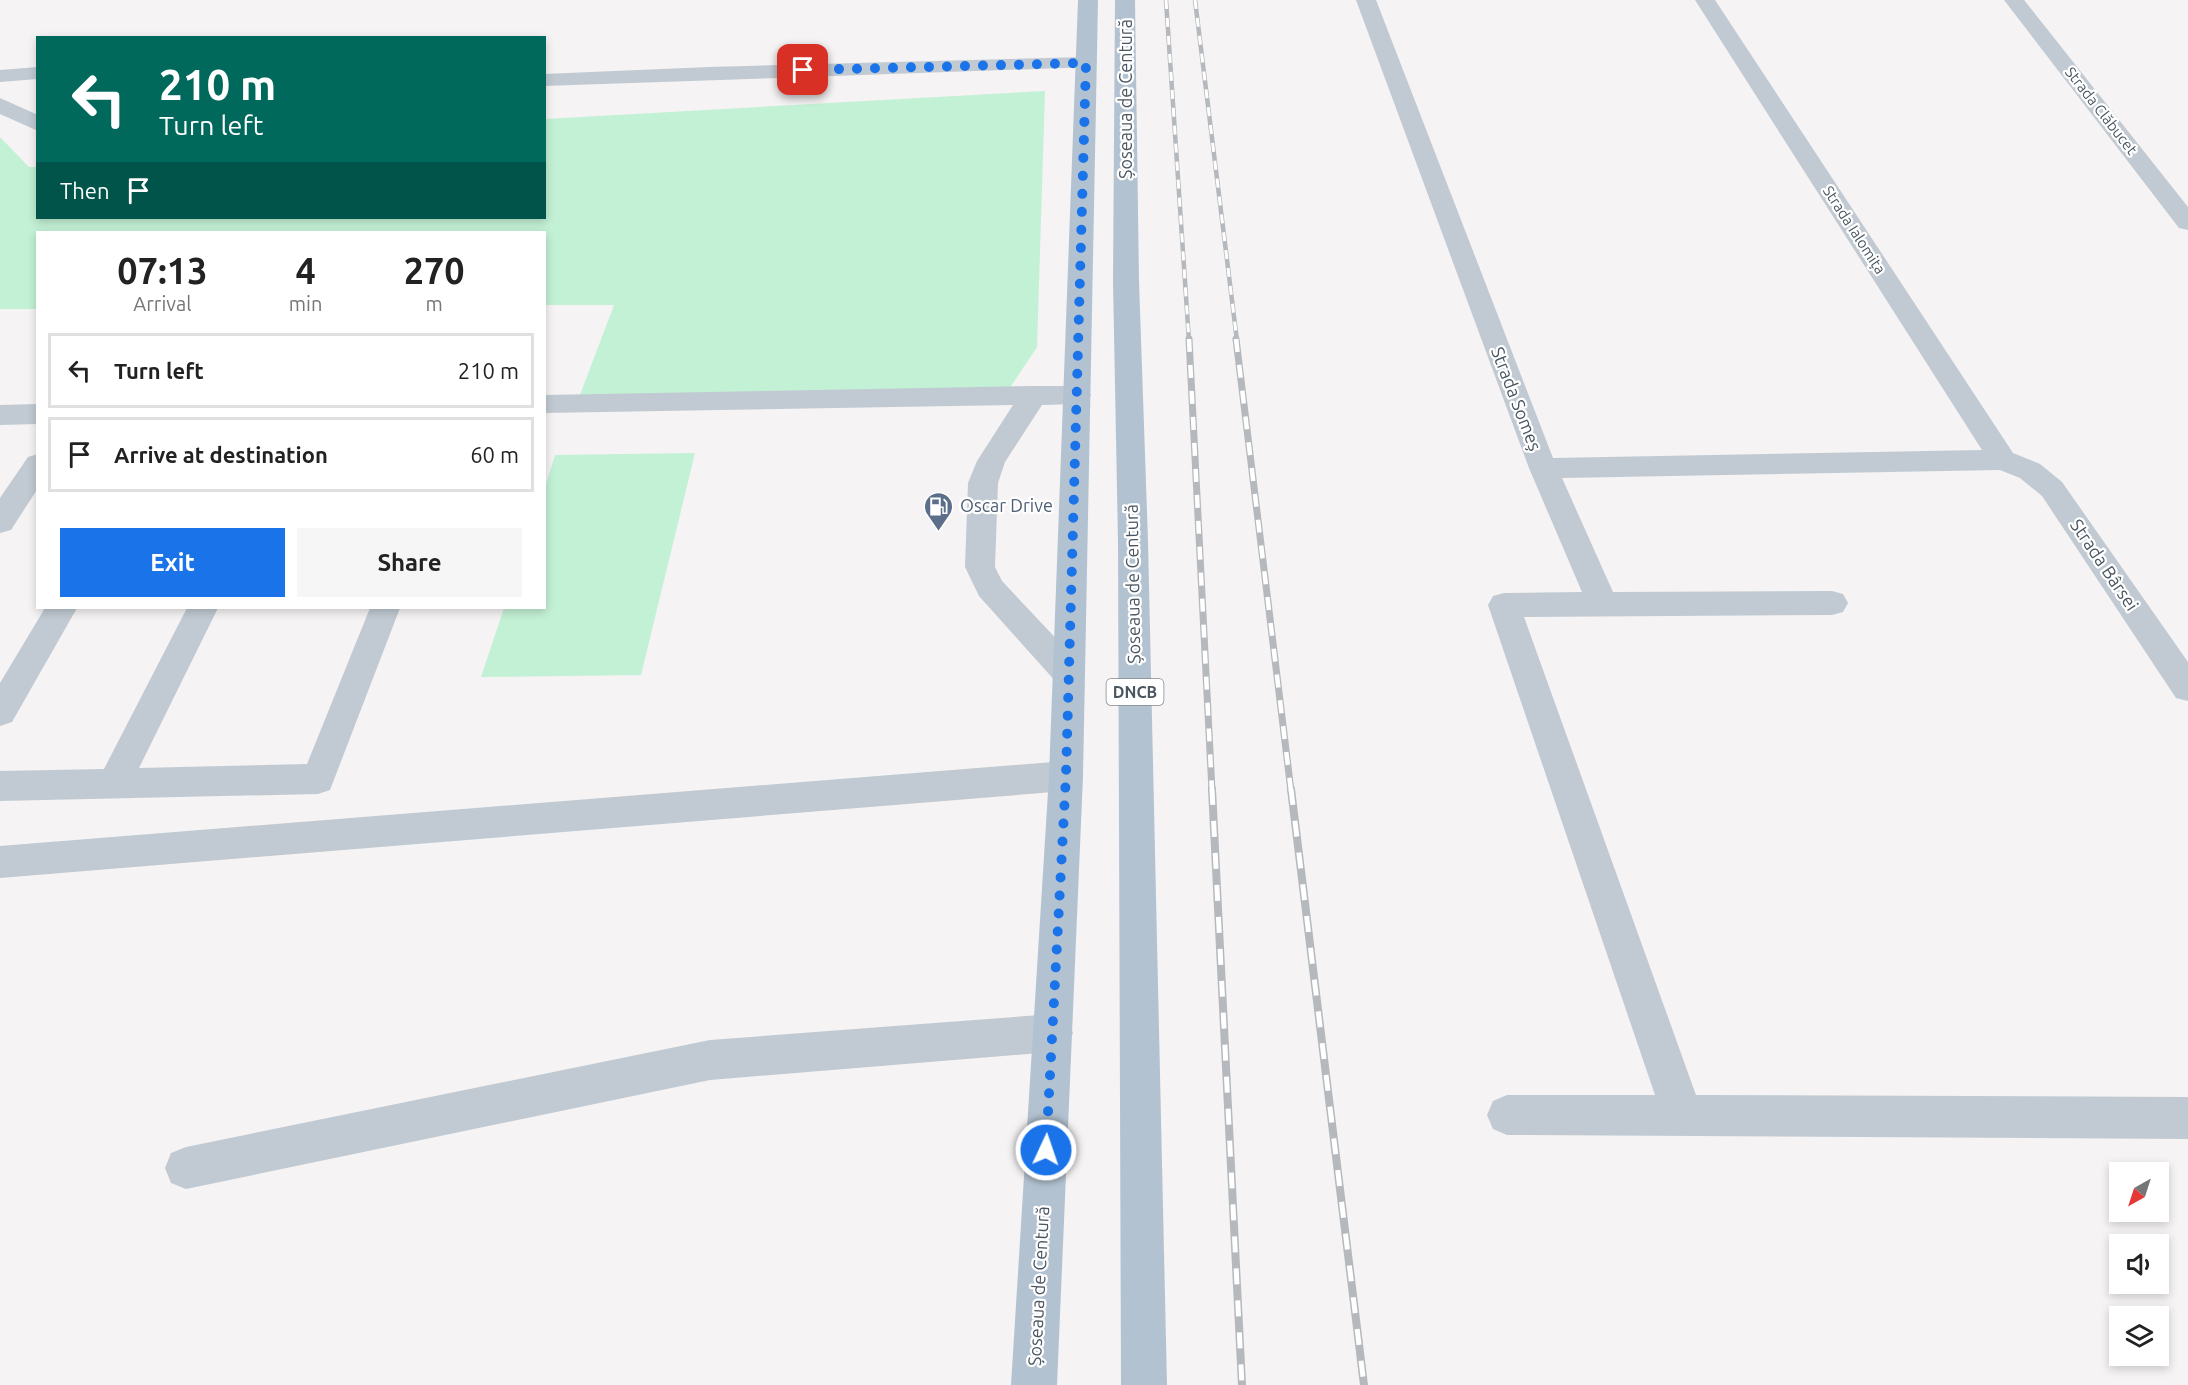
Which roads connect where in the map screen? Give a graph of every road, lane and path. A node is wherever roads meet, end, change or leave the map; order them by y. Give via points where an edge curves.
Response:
1 (1088, 0) edge
2 (1125, 0) edge
3 (1366, 0) edge
4 (1705, 0) edge
5 (2014, 0) edge
6 (1086, 63) junction
7 (36, 73) edge
8 (0, 76) edge
9 (546, 80) edge
10 (0, 105) edge
11 (36, 123) edge
12 (2188, 223) edge
13 (1034, 395) junction
14 (1077, 395) junction
15 (546, 404) edge
16 (36, 414) edge
17 (0, 415) edge
18 (2003, 460) junction
19 (36, 467) edge
20 (1543, 468) junction
21 (0, 522) edge
22 (1832, 603) dead end
23 (1603, 605) junction
24 (60, 609) edge
25 (202, 609) edge
26 (385, 609) edge
27 (1069, 674) junction
28 (2188, 688) edge
29 (0, 712) edge
30 (1066, 776) junction
31 (114, 784) junction
32 (0, 786) edge
33 (0, 862) edge
34 (1053, 1033) junction
35 (1507, 1115) dead end
36 (1683, 1116) junction
37 (2188, 1119) edge
38 (186, 1168) dead end
39 (1034, 1385) edge
40 (1144, 1385) edge

1 - 6 main road, Șoseaua de Centură
2 - 40 main road, Șoseaua de Centură / DNCB
3 - 20 street, Strada Someș
4 - 18 street, Strada Ialomița
5 - 12 street, Strada Clăbucet
6 - 9 street
6 - 14 main road, Șoseaua de Centură
7 - 8 street
10 - 11 street
13 - 14 street
13 - 15 street
13 - 27 street via 991,461 983,483 980,567 990,588
14 - 27 main road, Șoseaua de Centură
16 - 17 street
18 - 20 street, Strada Someș
18 - 28 street, Strada Bârsei via 2030,471 2052,489
19 - 21 street
20 - 23 street
22 - 23 street
23 - 36 street via 1504,605
24 - 29 street
25 - 31 street
26 - 31 street via 318,779
27 - 30 main road, Șoseaua de Centură
30 - 33 street
30 - 34 main road, Șoseaua de Centură
31 - 32 street
34 - 38 street via 710,1060
34 - 39 main road, Șoseaua de Centură
35 - 36 street
36 - 37 street

